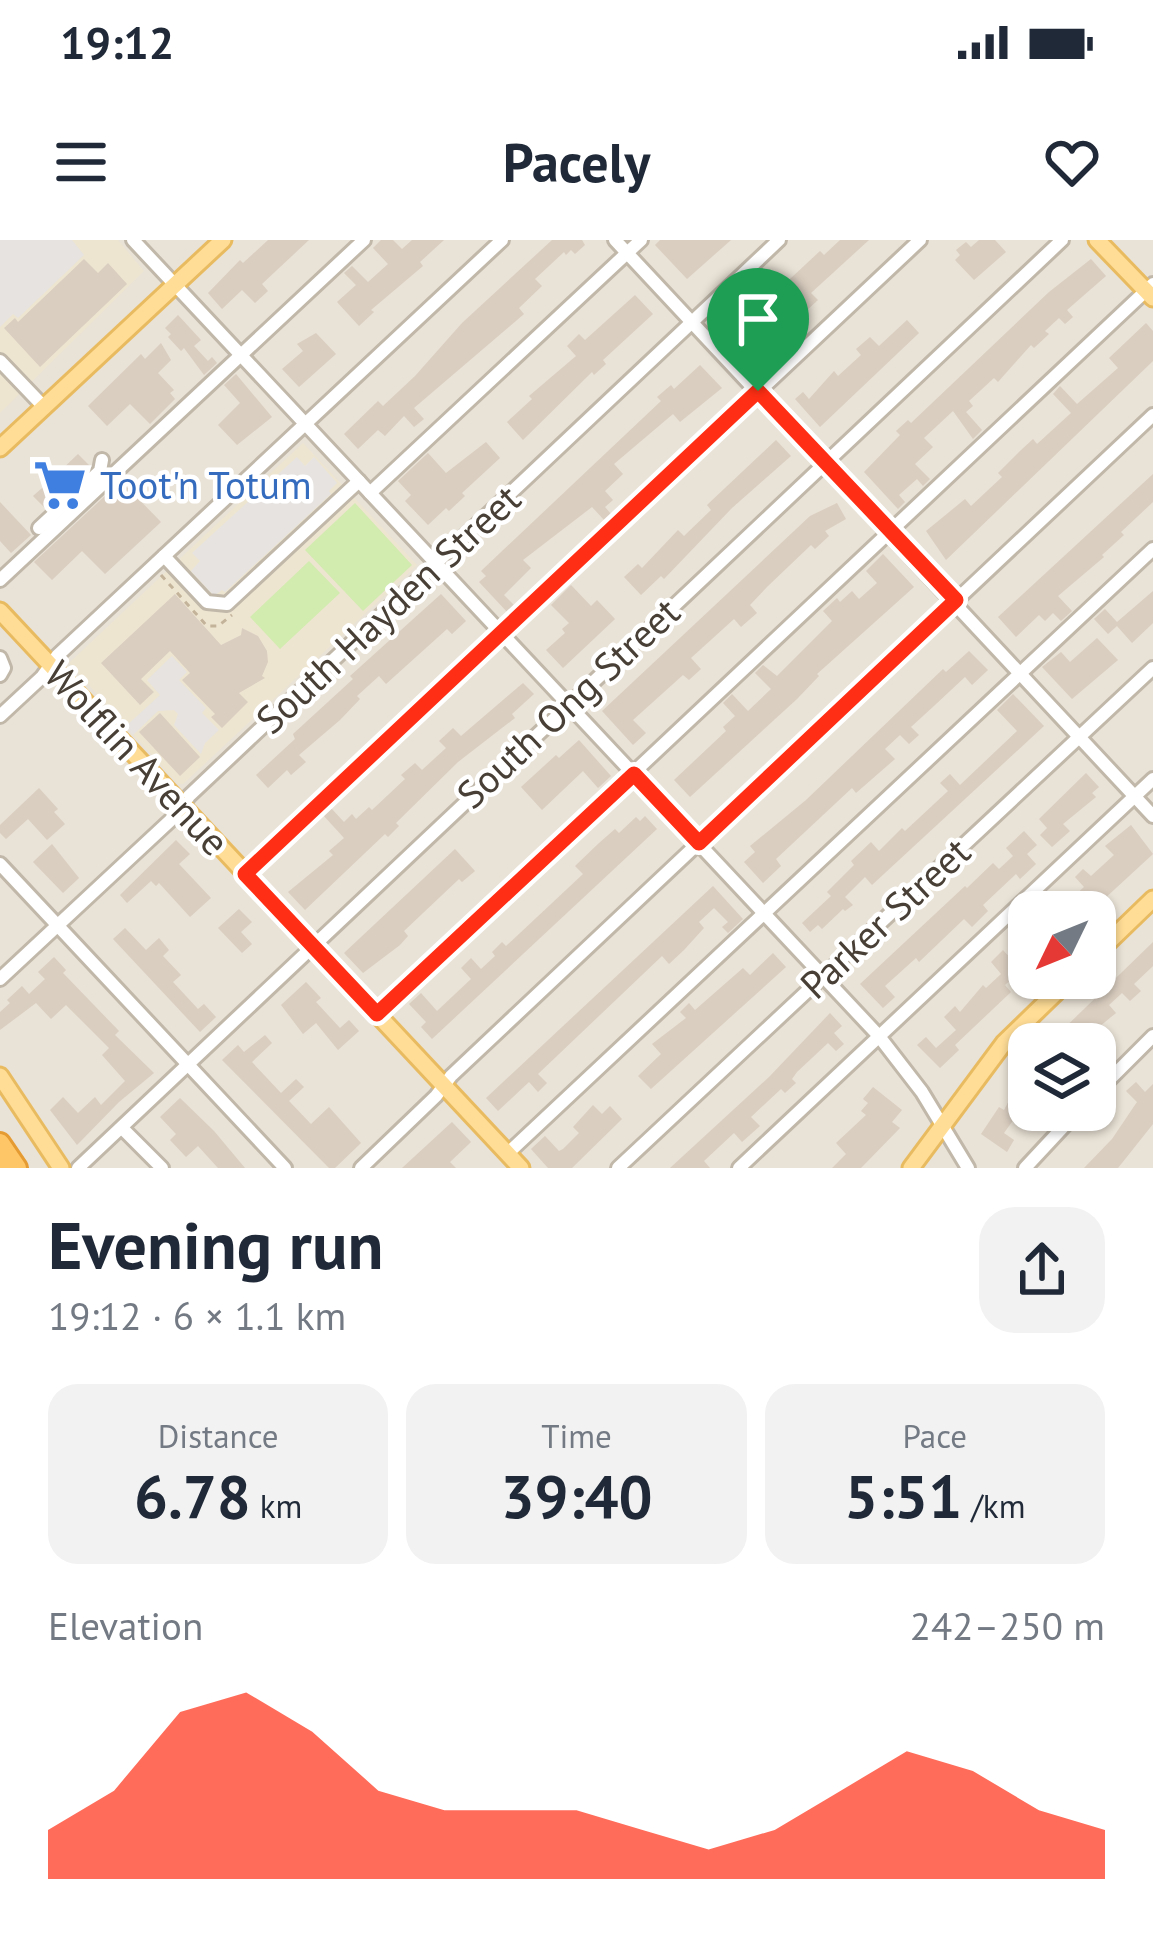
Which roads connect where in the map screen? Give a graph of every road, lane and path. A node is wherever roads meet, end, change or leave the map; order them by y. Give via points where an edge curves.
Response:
1 (133, 240) edge
2 (223, 240) edge
3 (364, 240) edge
4 (502, 240) edge
5 (615, 240) edge
6 (641, 240) edge
7 (778, 240) edge
8 (920, 240) edge
9 (1062, 240) edge
10 (1097, 240) edge
11 (628, 253) junction
12 (175, 284) junction
13 (1150, 291) edge
14 (692, 320) junction
15 (241, 355) junction
16 (0, 361) edge
17 (758, 391) junction
18 (44, 407) junction
19 (1153, 415) edge
20 (306, 424) junction
21 (0, 448) edge
22 (102, 460) dead end
23 (825, 462) junction
24 (364, 487) junction
25 (39, 528) dead end
26 (890, 531) junction
27 (1153, 549) edge
28 (164, 556) junction
29 (437, 564) junction
30 (0, 580) edge
31 (956, 600) junction
32 (0, 610) edge
33 (503, 633) junction
34 (0, 658) edge
35 (51, 665) junction
36 (1153, 668) edge
37 (1021, 673) junction
38 (0, 675) edge
39 (568, 702) junction
40 (0, 716) edge
41 (1080, 736) junction
42 (634, 774) junction
43 (1153, 779) edge
44 (1136, 796) junction
45 (182, 806) junction
46 (1153, 816) edge
47 (699, 843) junction
48 (0, 864) edge
49 (245, 874) junction
50 (1153, 899) edge
51 (764, 912) junction
52 (58, 926) junction
53 (1116, 935) edge
54 (313, 946) junction
55 (823, 975) junction
56 (0, 979) edge
57 (1049, 999) edge
58 (377, 1014) junction
59 (878, 1035) junction
60 (1153, 1036) edge
61 (190, 1066) junction
62 (1116, 1073) edge
63 (0, 1076) edge
64 (444, 1086) junction
65 (943, 1126) junction
66 (122, 1127) junction
67 (1059, 1131) edge
68 (0, 1143) edge
69 (508, 1154) junction
70 (17, 1168) edge
71 (61, 1168) edge
72 (78, 1168) edge
73 (162, 1168) edge
74 (285, 1168) edge
75 (361, 1168) edge
76 (521, 1168) edge
77 (618, 1168) edge
78 (739, 1168) edge
79 (911, 1168) edge
80 (968, 1168) edge
81 (1024, 1168) edge

1 - 12 street
2 - 12 main road
3 - 15 street
4 - 20 street
5 - 11 street
6 - 11 street
7 - 14 street, South Hayden Street
8 - 17 street
9 - 23 street, South Ong Street
10 - 13 main road
11 - 14 street
11 - 24 street
12 - 15 street
12 - 18 main road
13 - 26 street
14 - 17 street
14 - 29 street, South Hayden Street
15 - 20 street
15 - 30 street
16 - 18 street
17 - 23 street
17 - 33 street
18 - 21 main road
19 - 31 street
20 - 24 street
20 - 28 street
22 - 25 street
23 - 26 street
23 - 39 street, South Ong Street
24 - 28 street via 227,604 207,602
24 - 29 street
26 - 31 street
26 - 42 street
27 - 37 street
28 - 35 street
29 - 33 street
29 - 45 street, South Hayden Street
31 - 37 street
31 - 47 street
32 - 35 main road, Wolflin Avenue
33 - 39 street
33 - 49 street
34 - 38 street
35 - 40 street
35 - 45 main road, Wolflin Avenue
36 - 41 street, Parker Street
37 - 41 street
37 - 51 street
39 - 42 street
39 - 54 street, South Ong Street
41 - 44 street
41 - 55 street, Parker Street
42 - 47 street
42 - 58 street
43 - 44 street
44 - 46 street
44 - 59 street
45 - 49 main road, Wolflin Avenue
45 - 52 street, South Hayden Street
47 - 51 street
47 - 64 street
48 - 52 street
49 - 54 main road, Wolflin Avenue
50 - 53 main road
51 - 55 street
51 - 69 street
52 - 56 street, South Hayden Street
52 - 61 street
54 - 58 main road, Wolflin Avenue
54 - 61 street, South Ong Street
55 - 59 street
55 - 77 street, Parker Street
57 - 65 main road via 1004,1042
58 - 64 main road, Wolflin Avenue
59 - 65 street
59 - 78 street
60 - 62 street
61 - 66 street, South Ong Street
61 - 74 street
63 - 71 main road
64 - 69 main road, Wolflin Avenue
64 - 75 street
65 - 79 main road
65 - 80 street
66 - 72 street, South Ong Street
66 - 73 street
67 - 81 street
68 - 70 highway
69 - 76 main road, Wolflin Avenue

